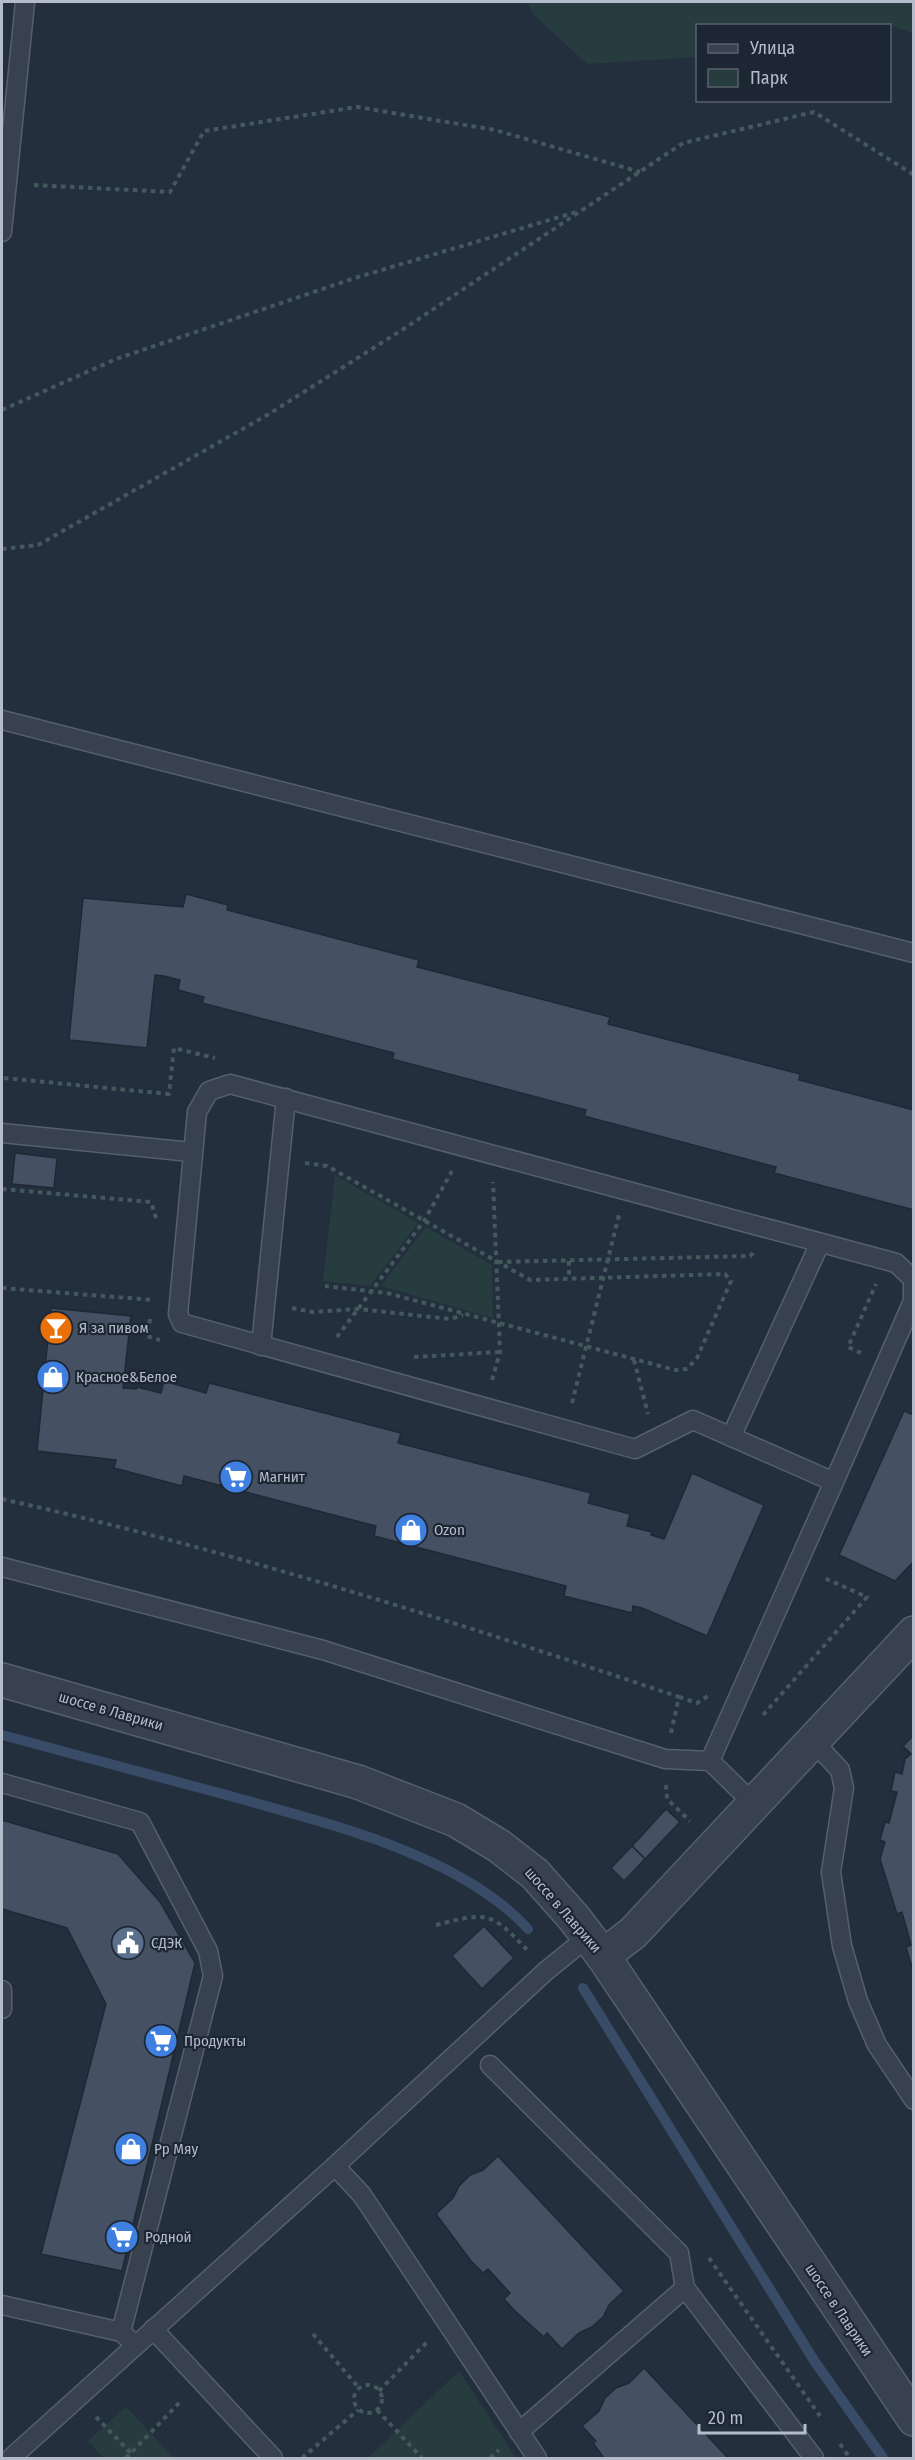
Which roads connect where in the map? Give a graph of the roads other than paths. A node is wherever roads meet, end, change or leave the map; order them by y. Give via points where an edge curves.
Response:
1 (25, 2) edge
2 (2, 232) edge
3 (2, 720) edge
4 (914, 953) edge
5 (286, 1098) junction
6 (2, 1133) edge
7 (191, 1152) junction
8 (820, 1243) junction
9 (261, 1346) junction
10 (731, 1437) junction
11 (834, 1482) junction
12 (2, 1567) edge
13 (914, 1633) edge
14 (2, 1680) edge
15 (813, 1741) junction
16 (710, 1761) junction
17 (2, 1783) edge
18 (753, 1803) junction
19 (596, 1946) junction
20 (2, 1990) edge
21 (2, 2009) edge
22 (490, 2066) dead end
23 (914, 2100) edge
24 (335, 2166) junction
25 (685, 2288) junction
26 (2, 2305) edge
27 (153, 2329) junction
28 (121, 2331) junction
29 (135, 2346) junction
30 (914, 2419) edge
31 (519, 2432) junction
32 (11, 2458) edge
33 (273, 2458) edge
34 (537, 2458) edge
35 (813, 2458) edge

1 - 2 lane
3 - 4 lane
5 - 7 lane via 230,1084 209,1091 197,1112
5 - 8 lane
5 - 9 lane
6 - 7 lane
7 - 9 lane via 178,1314 182,1323 191,1327
8 - 10 lane
8 - 11 lane via 896,1263 913,1279 913,1301
9 - 10 lane via 635,1449 693,1420
10 - 11 lane
11 - 16 lane
12 - 16 lane via 323,1650 665,1759
13 - 15 street
14 - 19 street, шоссе в Лаврики via 358,1782 456,1820 499,1845 535,1874
15 - 18 street
15 - 23 lane via 840,1770 844,1788 831,1872 842,1946 858,2001 877,2045
16 - 18 lane
17 - 28 lane via 140,1822 208,1952 213,1976
18 - 19 street via 633,1933
19 - 24 lane via 546,1971
19 - 30 street, шоссе в Лаврики
20 - 21 lane
22 - 25 lane via 679,2253
24 - 27 lane
24 - 31 lane via 362,2195
25 - 31 lane
25 - 35 lane
26 - 28 lane
27 - 29 lane
27 - 33 lane
28 - 29 lane
29 - 32 lane
31 - 34 lane

